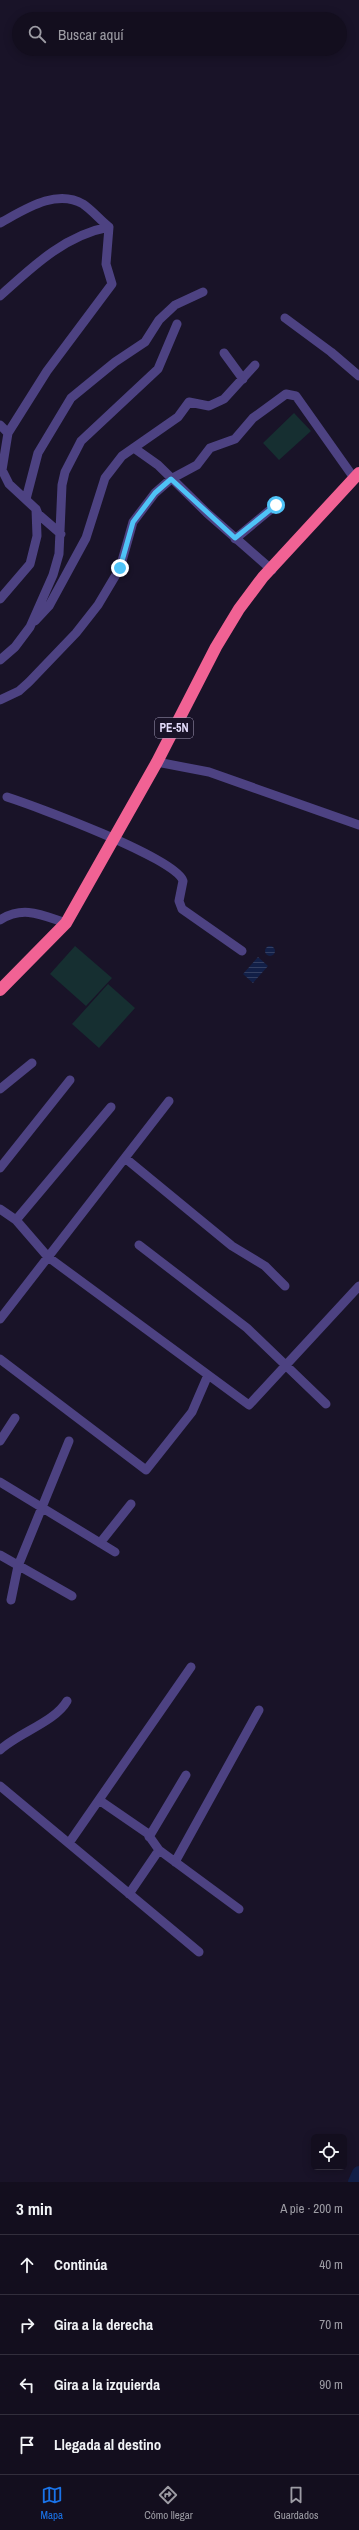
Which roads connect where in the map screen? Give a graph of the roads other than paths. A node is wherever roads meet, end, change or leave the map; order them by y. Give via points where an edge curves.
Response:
1 (0, 223) edge
2 (109, 227) junction
3 (203, 292) dead end
4 (0, 296) edge
5 (285, 318) dead end
6 (177, 324) dead end
7 (224, 353) dead end
8 (255, 365) dead end
9 (359, 376) edge
10 (243, 379) junction
11 (0, 425) edge
12 (8, 432) junction
13 (134, 448) junction
14 (2, 457) edge
15 (0, 469) edge
16 (356, 475) edge
17 (171, 479) junction
18 (26, 500) junction
19 (276, 505) dead end
20 (36, 508) junction
21 (61, 534) junction
22 (235, 538) junction
23 (272, 570) junction
24 (0, 599) edge
25 (30, 626) junction
26 (0, 660) edge
27 (0, 700) edge
28 (157, 762) junction
29 (7, 797) dead end
30 (359, 825) edge
31 (113, 840) junction
32 (0, 920) edge
33 (66, 923) junction
34 (242, 951) dead end
35 (0, 990) edge
36 (32, 1063) dead end
37 (70, 1080) dead end
38 (0, 1089) edge
39 (169, 1101) dead end
40 (111, 1107) dead end
41 (125, 1158) junction
42 (0, 1168) edge
43 (0, 1209) edge
44 (16, 1220) junction
45 (139, 1245) dead end
46 (48, 1257) junction
47 (285, 1286) dead end
48 (359, 1286) edge
49 (0, 1319) edge
50 (0, 1359) edge
51 (286, 1364) junction
52 (208, 1375) junction
53 (326, 1404) dead end
54 (15, 1418) dead end
55 (0, 1441) edge
56 (69, 1441) dead end
57 (0, 1482) edge
58 (131, 1504) dead end
59 (41, 1506) junction
60 (100, 1543) junction
61 (115, 1552) dead end
62 (0, 1555) edge
63 (18, 1566) junction
64 (72, 1596) dead end
65 (11, 1600) dead end
66 (191, 1667) dead end
67 (67, 1701) dead end
68 (259, 1710) dead end
69 (0, 1750) edge
70 (186, 1775) dead end
71 (0, 1786) edge
72 (99, 1800) junction
73 (149, 1837) junction
74 (69, 1843) junction
75 (159, 1850) junction
76 (175, 1862) junction
77 (129, 1894) junction
78 (239, 1909) dead end
79 (199, 1952) dead end

1 - 2 street via 29,207 60,197 82,204
2 - 4 street via 90,230 49,253
2 - 12 street via 106,264 112,284 47,371
3 - 18 street via 175,305 159,320 146,342 115,362 71,398 38,453
5 - 9 street
6 - 21 street via 158,369 81,441 62,485
7 - 10 street
8 - 10 street
10 - 13 street via 224,399 209,406 189,402 178,416
11 - 12 street
12 - 14 street
13 - 17 street via 152,460
13 - 25 street via 122,456 105,478 86,538 49,606
14 - 15 street
14 - 18 street via 2,470 9,484
16 - 17 street via 298,399 292,394 286,394 253,418 235,439 210,448 197,465
16 - 23 highway, PE-5N
17 - 22 street
17 - 27 street via 155,493 133,522 120,568 98,605 76,633 29,682
18 - 20 street
19 - 22 street
20 - 21 street via 38,514
20 - 24 street via 37,536 30,564
21 - 25 street via 57,564
22 - 23 street
23 - 28 highway, PE-5N via 263,577 239,609 216,647
25 - 26 street via 15,647
28 - 30 street via 209,772
28 - 31 highway, PE-5N
29 - 31 street via 70,819
31 - 33 highway, PE-5N
31 - 34 street via 132,847 178,874 183,882 179,901 182,909
32 - 33 street via 10,914 31,911
33 - 35 highway, PE-5N
36 - 38 street
37 - 42 street
39 - 41 street
40 - 44 street
41 - 46 street
41 - 47 street via 232,1246 265,1266
43 - 44 street
44 - 46 street
45 - 51 street via 246,1328
46 - 49 street
46 - 52 street
48 - 51 street
50 - 52 street via 146,1470 192,1412
51 - 52 street via 249,1405
51 - 53 street
54 - 55 street
56 - 59 street
57 - 59 street
58 - 60 street
59 - 60 street
59 - 63 street
60 - 61 street
62 - 63 street
63 - 64 street
63 - 65 street
66 - 72 street
67 - 69 street via 60,1711 13,1739
68 - 76 street
70 - 73 street
71 - 74 street
72 - 73 street
72 - 74 street
73 - 75 street
74 - 77 street
75 - 76 street
75 - 77 street
76 - 78 street
77 - 79 street

